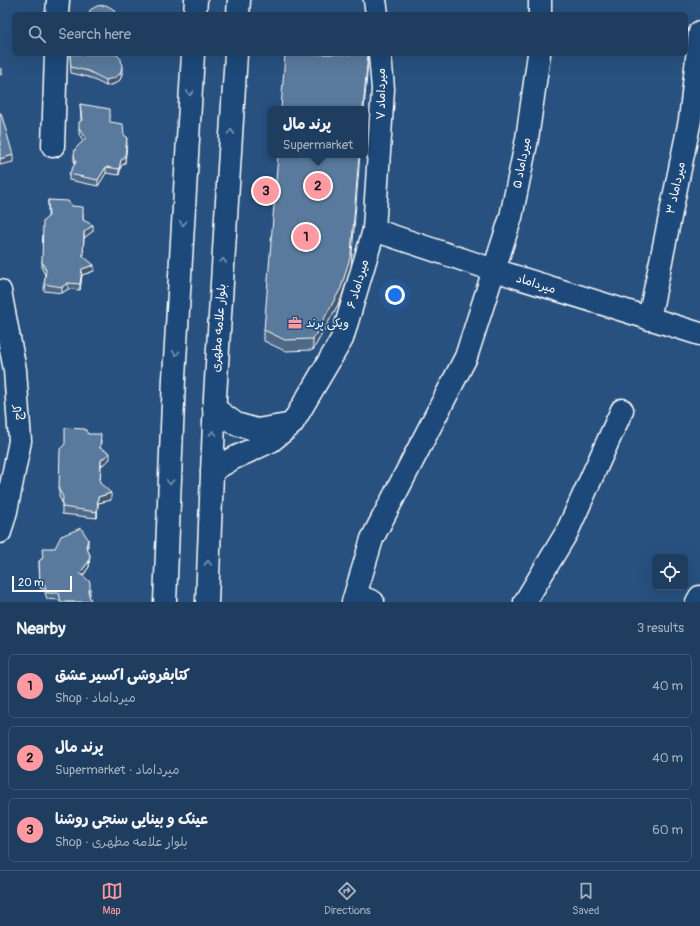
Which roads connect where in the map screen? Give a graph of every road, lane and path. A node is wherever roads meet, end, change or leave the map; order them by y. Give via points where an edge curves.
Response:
1 (58, 0) edge
2 (196, 0) edge
3 (239, 0) edge
4 (375, 0) edge
5 (540, 0) edge
6 (57, 12) edge
7 (195, 12) edge
8 (238, 12) edge
9 (377, 12) edge
10 (540, 12) edge
11 (700, 32) edge
12 (56, 56) edge
13 (193, 56) edge
14 (236, 56) edge
15 (380, 56) edge
16 (539, 56) edge
17 (373, 125) edge
18 (53, 146) dead end
19 (374, 230) junction
20 (494, 270) junction
21 (0, 291) edge
22 (649, 319) junction
23 (700, 334) edge
24 (214, 408) junction
25 (622, 410) dead end
26 (292, 424) junction
27 (212, 471) junction
28 (0, 532) edge
29 (700, 597) edge
30 (361, 600) edge
31 (165, 602) edge
32 (207, 602) edge
33 (525, 602) edge
34 (697, 602) edge

1 - 6 street
2 - 7 street
3 - 8 street
4 - 9 street
5 - 10 street
11 - 22 street, میرداماد ۳ via 690,120
12 - 18 street
13 -> 31 street via 174,378
24 -> 14 street, بلوار علامه مطهری
15 - 17 street, میرداماد ۷ via 383,89
16 - 20 street, میرداماد ۵ via 527,139 511,217
17 - 19 street, میرداماد ۷
19 - 20 street, میرداماد
19 - 26 street, میرداماد ۶ via 342,339
20 - 22 street, میرداماد
20 - 30 street, میرداماد ۵ via 466,357 372,539
21 - 28 street, کاج via 15,370 20,441
22 - 23 street, میرداماد
24 - 26 street via 236,424 257,430
27 -> 24 street, بلوار علامه مطهری
25 - 33 street via 567,532
26 - 27 street via 271,441
32 -> 27 street, بلوار علامه مطهری
29 - 34 street

